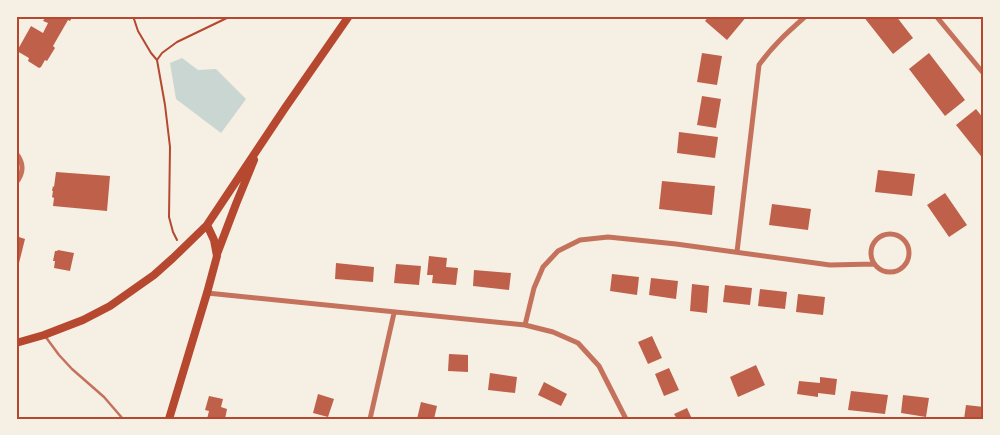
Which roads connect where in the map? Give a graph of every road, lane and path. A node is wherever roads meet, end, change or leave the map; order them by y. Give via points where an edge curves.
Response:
1 (133, 16) edge
2 (231, 16) edge
3 (349, 16) edge
4 (806, 16) edge
5 (936, 16) edge
6 (157, 60) junction
7 (984, 74) edge
8 (261, 144) junction
9 (16, 153) edge
10 (16, 183) edge
11 (207, 225) junction
12 (182, 249) junction
13 (737, 252) junction
14 (217, 256) junction
15 (874, 264) junction
16 (207, 293) junction
17 (394, 313) junction
18 (525, 325) junction
19 (44, 335) junction
20 (16, 343) edge
21 (123, 419) edge
22 (169, 419) edge
23 (370, 419) edge
24 (626, 419) edge

1 - 6 path via 138,31
2 - 6 path via 177,42
3 - 8 main road
4 - 13 street via 778,41 759,65
5 - 7 street
6 - 12 path via 166,104 169,217
8 - 11 main road
8 - 14 main road
9 - 10 street via 23,171
11 - 12 main road
11 - 14 main road
12 - 19 main road via 110,306
13 - 15 street via 830,265
13 - 18 street via 608,237 580,240 558,251 543,267
14 - 16 main road
15 - 15 street via 885,272 898,271 909,256 906,243 896,235 878,238 872,248
16 - 17 street
16 - 22 main road
17 - 18 street
17 - 23 street
18 - 24 street via 578,343 599,366
19 - 20 main road
19 - 21 lane via 72,369

